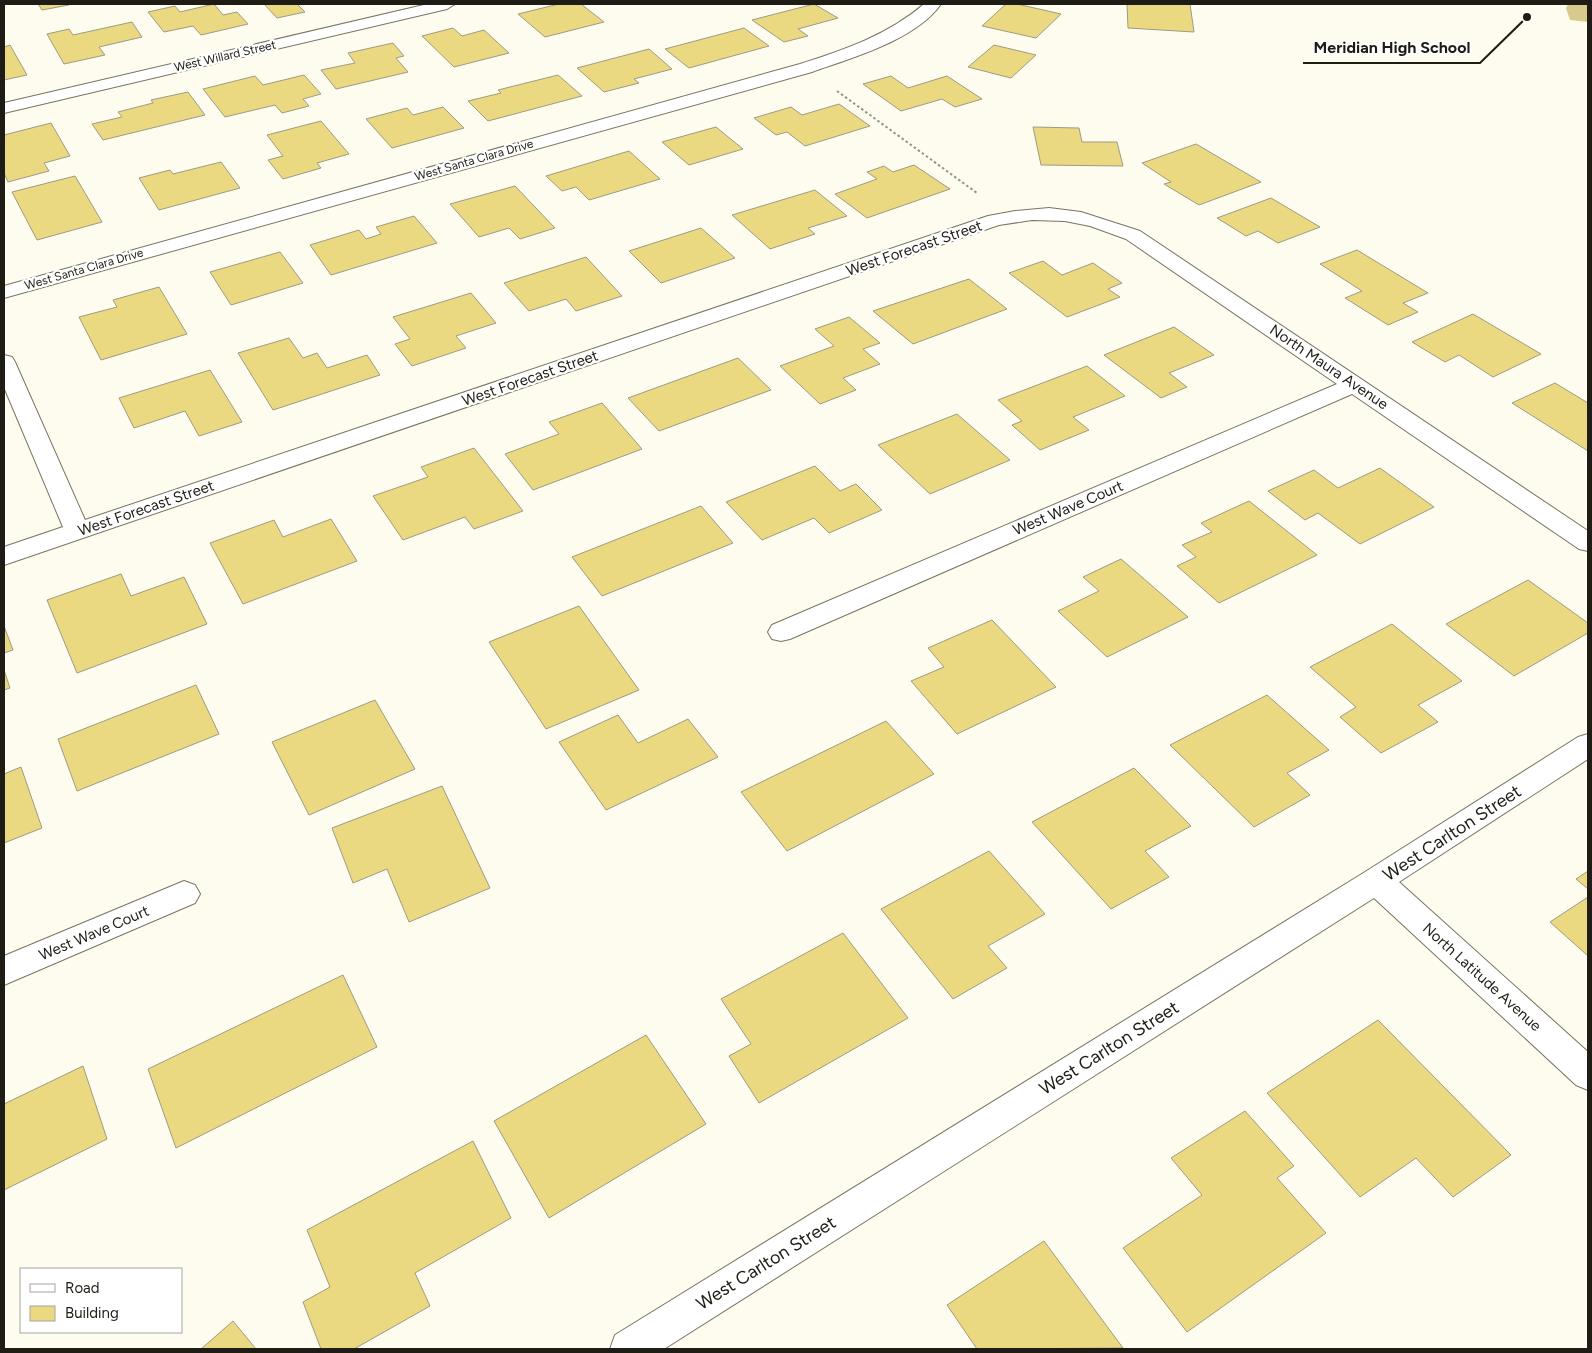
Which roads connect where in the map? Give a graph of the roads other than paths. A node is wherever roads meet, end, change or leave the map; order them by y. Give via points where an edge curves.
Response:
1 (447, 4) edge
2 (933, 4) edge
3 (4, 108) edge
4 (1059, 213) joint
5 (4, 292) edge
6 (4, 362) edge
7 (1355, 384) junction
8 (77, 531) junction
9 (1588, 543) edge
10 (4, 556) edge
11 (781, 632) dead end
12 (1588, 745) edge
13 (1376, 881) junction
14 (184, 894) dead end
15 (4, 971) edge
16 (1588, 1074) edge
17 (629, 1349) edge

1 - 3 street, West Willard Street
2 - 5 street, West Santa Clara Drive via 884,38 847,55 806,68
4 - 7 street, North Maura Avenue via 1098,220 1133,235
4 - 8 street, West Forecast Street via 1026,214 995,220
6 - 8 street
7 - 9 street, North Maura Avenue
7 - 11 street, West Wave Court
8 - 10 street, West Forecast Street
12 - 13 street, West Carlton Street
13 - 16 street, North Latitude Avenue
13 - 17 street, West Carlton Street
14 - 15 street, West Wave Court

